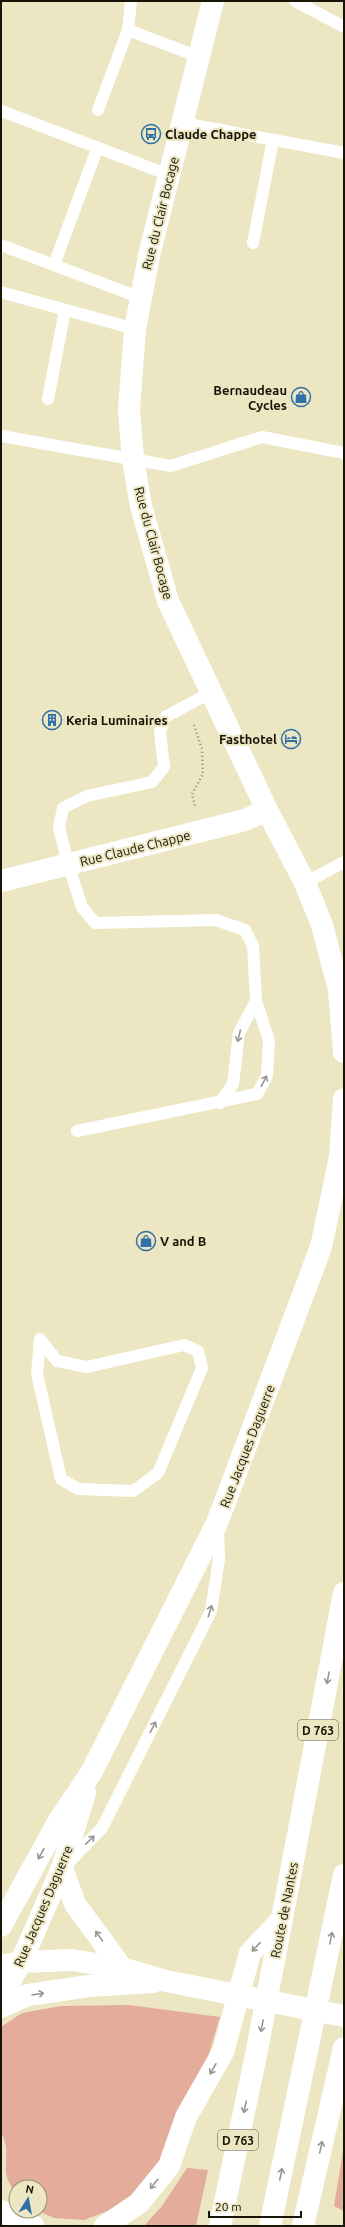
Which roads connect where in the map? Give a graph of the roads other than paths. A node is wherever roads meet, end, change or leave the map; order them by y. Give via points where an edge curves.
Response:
1 (131, 1) edge
2 (213, 1) edge
3 (295, 1) edge
4 (344, 27) edge
5 (128, 30) junction
6 (199, 57) junction
7 (98, 110) dead end
8 (2, 111) dead end
9 (182, 123) junction
10 (273, 140) junction
11 (97, 148) junction
12 (344, 153) edge
13 (170, 175) junction
14 (254, 243) dead end
15 (1, 245) edge
16 (54, 265) junction
17 (1, 292) edge
18 (141, 298) junction
19 (65, 310) junction
20 (135, 328) junction
21 (48, 399) dead end
22 (1, 436) edge
23 (344, 453) edge
24 (133, 459) junction
25 (212, 692) junction
26 (267, 810) junction
27 (344, 862) edge
28 (68, 864) junction
29 (1, 881) edge
30 (305, 883) junction
31 (256, 1001) junction
32 (344, 1052) edge
33 (344, 1099) edge
34 (220, 1103) junction
35 (77, 1131) dead end
36 (40, 1339) joint
37 (217, 1523) junction
38 (344, 1593) edge
39 (91, 1773) junction
40 (62, 1868) junction
41 (344, 1875) edge
42 (282, 1919) junction
43 (1, 1926) edge
44 (11, 1964) edge
45 (122, 1968) junction
46 (166, 1981) junction
47 (1, 1987) edge
48 (1, 2007) edge
49 (344, 2016) edge
50 (344, 2048) edge
51 (1, 2211) edge
52 (33, 2226) edge
53 (105, 2226) edge
54 (220, 2226) edge
55 (270, 2226) edge
56 (303, 2226) edge

1 - 5 lane
2 - 6 main road, Rue du Clair Bocage
3 - 4 lane
5 - 6 lane
5 - 7 lane
6 - 9 main road, Rue du Clair Bocage
8 - 11 lane
9 - 10 lane
9 - 13 main road, Rue du Clair Bocage
10 - 12 lane
10 - 14 lane
11 - 13 lane
11 - 16 lane
13 - 18 main road, Rue du Clair Bocage via 150,251
15 - 16 lane
16 - 18 lane
17 - 19 lane
18 - 20 main road, Rue du Clair Bocage
19 - 20 lane
19 - 21 lane
20 - 24 main road, Rue du Clair Bocage via 129,410
22 - 24 lane
23 - 24 lane via 262,437 171,466
24 - 25 main road, Rue du Clair Bocage via 141,506 168,601
25 - 26 main road, Rue du Clair Bocage
25 - 28 lane via 164,717 160,732 164,766 152,782 87,796 63,808 59,827
26 - 28 main road, Rue Claude Chappe via 245,820
26 - 30 main road
27 - 30 lane
28 - 29 main road, Rue Claude Chappe
28 - 31 lane via 82,907 95,923 216,920 245,930 253,946
30 - 32 main road via 322,925 339,990
31 -> 34 lane via 239,1033 233,1084
34 -> 31 lane via 257,1094 267,1076 269,1041
33 - 37 main road, Rue Jacques Daguerre via 340,1157 321,1247
34 - 35 lane
36 - 36 lane via 37,1374 61,1479 78,1490 133,1491 158,1473 202,1368 198,1351 184,1346 87,1367 57,1361
37 - 39 main road, Rue Jacques Daguerre
40 -> 37 lane via 102,1828 211,1611 219,1559
38 -> 42 main road, Route de Nantes / D 763
39 - 40 main road, Rue Jacques Daguerre
39 -> 43 main road, Rue Jacques Daguerre via 58,1822
40 - 44 main road, Rue Jacques Daguerre
45 -> 40 main road via 75,1904
55 -> 41 main road
42 -> 53 main road via 250,1953 223,2052 186,2117 169,2166 139,2203
42 -> 54 main road, Route de Nantes / D 763
44 - 45 main road via 72,1960
44 - 47 main road, Rue Jacques Daguerre via 9,1983
45 - 46 main road
48 -> 46 main road via 36,1994 89,1986
46 - 49 main road
56 -> 50 main road
51 - 52 main road

